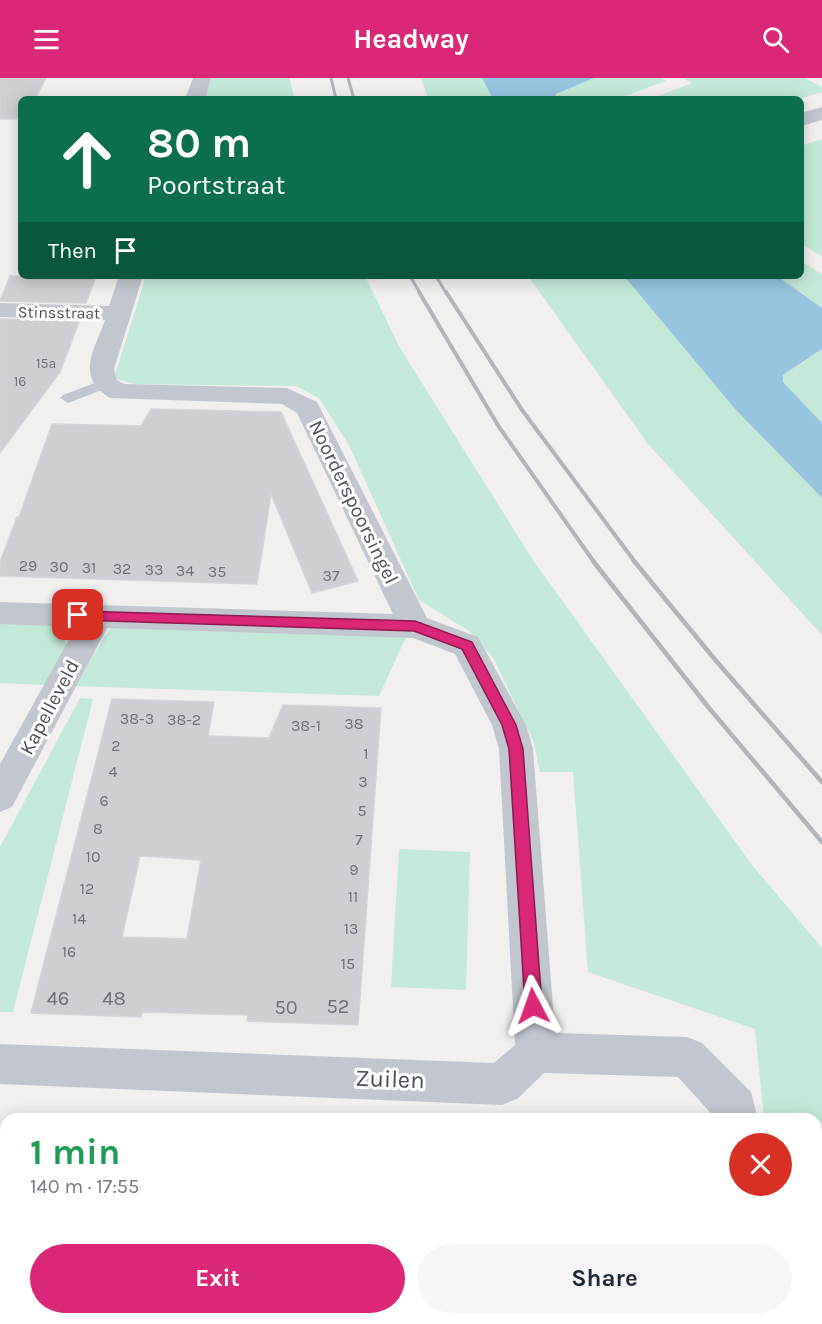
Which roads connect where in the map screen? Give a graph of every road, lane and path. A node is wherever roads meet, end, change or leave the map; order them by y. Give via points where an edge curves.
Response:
1 (202, 78) edge
2 (196, 96) edge
3 (822, 113) edge
4 (804, 119) edge
5 (130, 279) edge
6 (0, 310) edge
7 (118, 313) junction
8 (105, 384) junction
9 (68, 398) dead end
10 (0, 613) edge
11 (98, 616) junction
12 (415, 626) junction
13 (0, 797) edge
14 (536, 1053) junction
15 (0, 1064) edge
16 (736, 1113) edge

1 - 2 street
3 - 4 street
5 - 7 street
6 - 7 street, Stinsstraat
7 - 8 street via 101,369
8 - 9 lane
8 - 12 street, Noorderspoorsingel via 119,392 287,396 308,408
10 - 11 street
11 - 12 street
11 - 13 street, Kapelleveld
12 - 14 street via 467,646 509,725 516,749
14 - 15 street, Zuilen via 502,1084
14 - 16 street via 687,1057 736,1107

